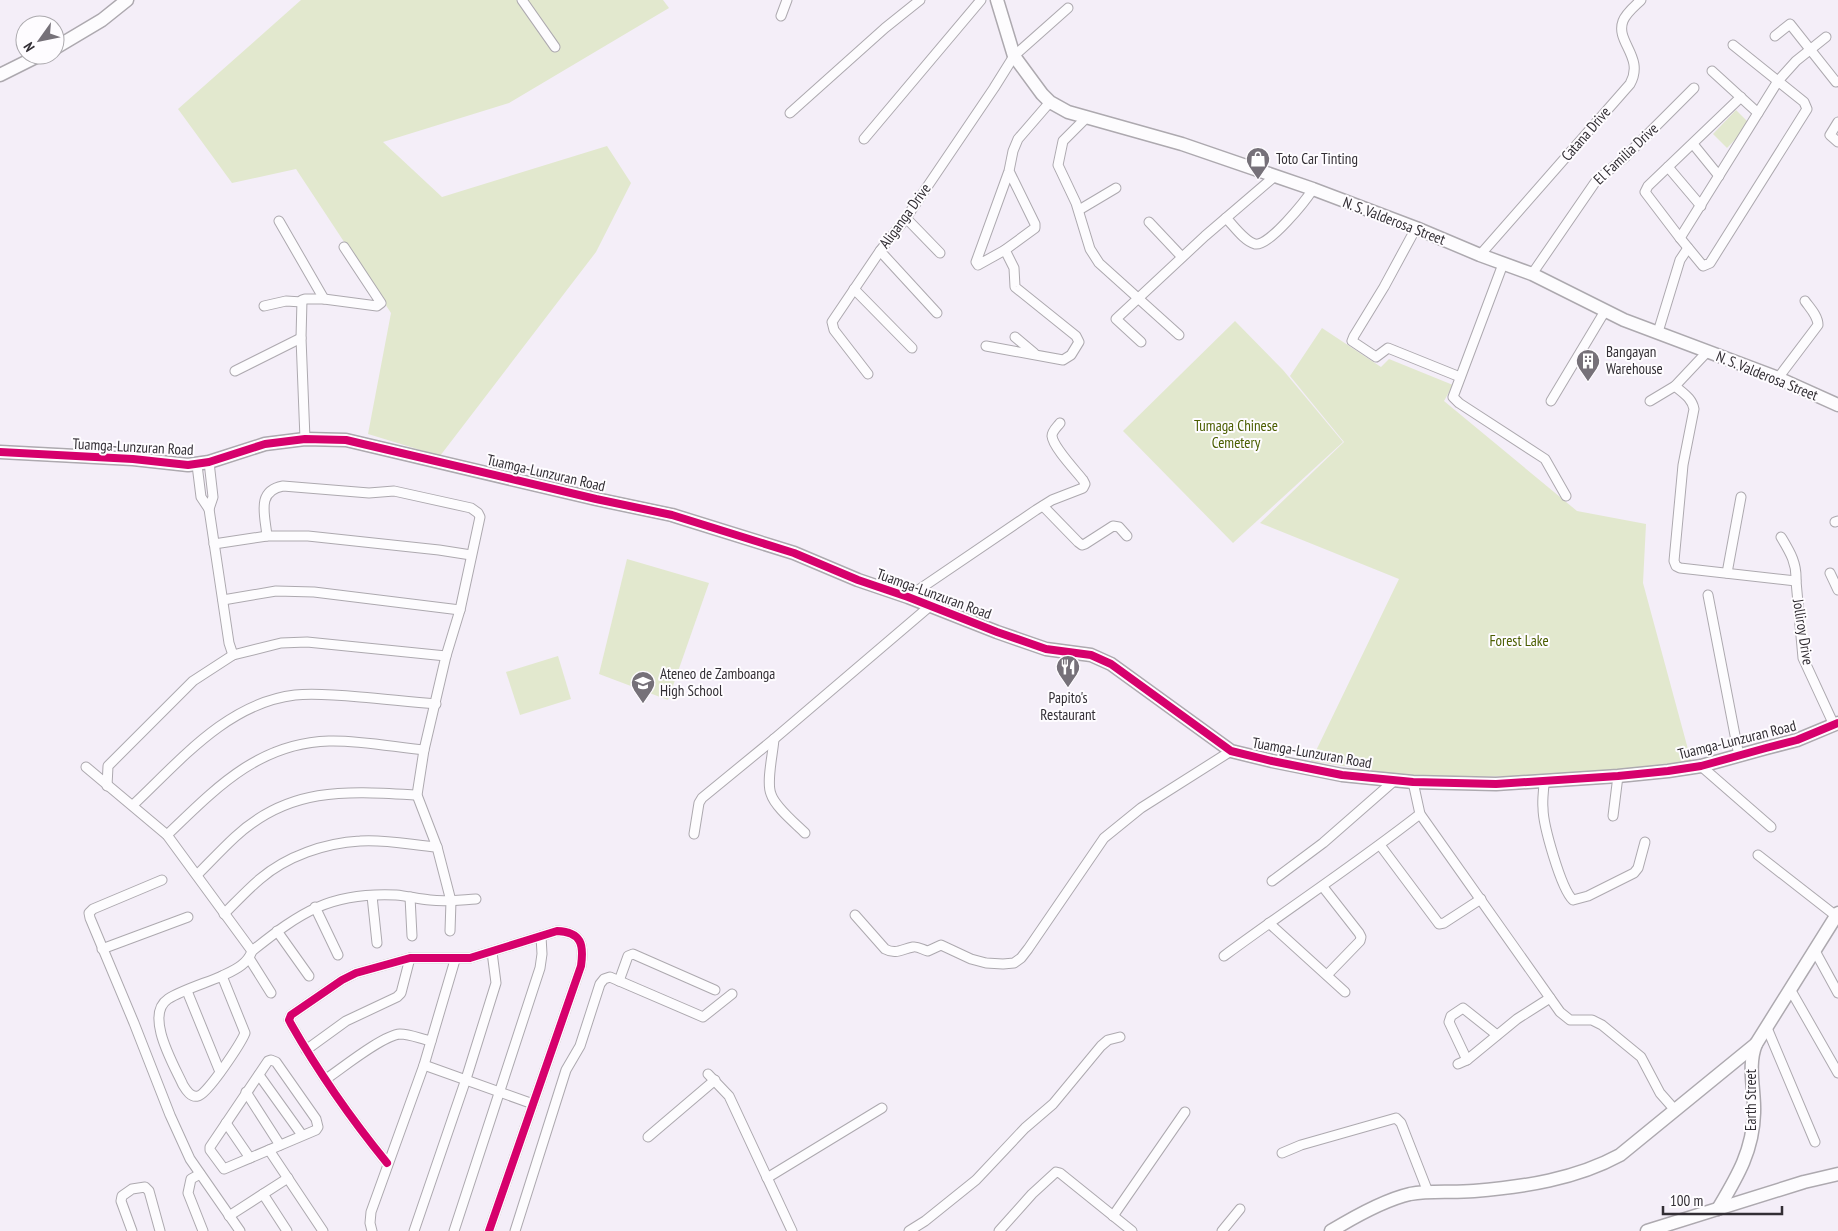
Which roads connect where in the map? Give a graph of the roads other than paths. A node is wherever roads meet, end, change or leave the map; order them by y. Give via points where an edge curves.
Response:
1 (127, 0) edge
2 (522, 0) edge
3 (787, 0) edge
4 (920, 0) edge
5 (981, 0) edge
6 (997, 0) edge
7 (1641, 0) edge
8 (1068, 8) dead end
9 (781, 16) dead end
10 (1775, 36) dead end
11 (1826, 37) dead end
12 (65, 42) edge
13 (1733, 45) dead end
14 (556, 47) dead end
15 (1811, 49) junction
16 (1014, 56) junction
17 (20, 65) edge
18 (1712, 71) dead end
19 (0, 75) edge
20 (1778, 81) junction
21 (1836, 82) dead end
22 (1694, 88) dead end
23 (1741, 97) junction
24 (1050, 102) junction
25 (790, 113) dead end
26 (1758, 113) junction
27 (1086, 118) junction
28 (1838, 122) edge
29 (864, 139) dead end
30 (1838, 142) edge
31 (1693, 144) junction
32 (1668, 167) junction
33 (1009, 171) junction
34 (1275, 176) junction
35 (1719, 176) junction
36 (1116, 188) dead end
37 (1313, 189) junction
38 (1701, 206) junction
39 (1078, 210) junction
40 (906, 218) junction
41 (1226, 218) junction
42 (279, 221) dead end
43 (1150, 222) dead end
44 (1416, 228) junction
45 (1680, 238) junction
46 (344, 247) dead end
47 (1688, 248) junction
48 (1005, 250) junction
49 (880, 251) junction
50 (940, 253) dead end
51 (1480, 255) junction
52 (1182, 257) junction
53 (1503, 264) junction
54 (1532, 274) junction
55 (854, 289) junction
56 (1138, 297) junction
57 (324, 299) junction
58 (1805, 301) dead end
59 (302, 302) junction
60 (264, 306) dead end
61 (1605, 311) junction
62 (937, 313) dead end
63 (1658, 332) junction
64 (1179, 335) dead end
65 (1015, 337) dead end
66 (301, 338) junction
67 (1141, 342) dead end
68 (986, 346) dead end
69 (912, 348) dead end
70 (1707, 352) junction
71 (1034, 353) junction
72 (235, 371) dead end
73 (868, 374) dead end
74 (1460, 377) junction
75 (1778, 378) junction
76 (1675, 386) junction
77 (1650, 401) dead end
78 (1551, 402) dead end
79 (1838, 405) edge
80 (1060, 423) dead end
81 (305, 439) junction
82 (0, 452) edge
83 (203, 464) junction
84 (1566, 496) dead end
85 (1741, 497) dead end
86 (1043, 506) junction
87 (268, 536) junction
88 (1127, 536) dead end
89 (1781, 537) dead end
90 (214, 544) junction
91 (471, 555) junction
92 (1726, 573) junction
93 (1833, 575) edge
94 (1796, 581) junction
95 (1838, 590) edge
96 (1708, 595) dead end
97 (908, 597) junction
98 (223, 600) junction
99 (930, 606) junction
100 (460, 610) junction
101 (233, 655) junction
102 (446, 656) junction
103 (436, 704) junction
104 (1836, 724) edge
105 (774, 739) junction
106 (424, 750) junction
107 (1231, 751) junction
108 (1739, 756) junction
109 (1701, 766) junction
110 (86, 767) dead end
111 (1618, 776) junction
112 (1395, 780) junction
113 (1544, 781) junction
114 (1413, 782) junction
115 (107, 786) junction
116 (417, 795) junction
117 (133, 805) junction
118 (1420, 814) junction
119 (1613, 816) dead end
120 (1771, 827) dead end
121 (804, 833) dead end
122 (694, 834) dead end
123 (167, 835) junction
124 (1645, 842) dead end
125 (1380, 845) junction
126 (437, 847) junction
127 (1758, 855) dead end
128 (197, 875) junction
129 (162, 880) dead end
130 (1272, 881) dead end
131 (1323, 887) junction
132 (372, 896) junction
133 (410, 897) junction
134 (476, 899) dead end
135 (1481, 899) junction
136 (451, 901) junction
137 (315, 907) junction
138 (224, 914) junction
139 (1837, 914) edge
140 (855, 916) dead end
141 (188, 917) dead end
142 (1269, 922) junction
143 (277, 931) junction
144 (450, 931) dead end
145 (412, 936) dead end
146 (541, 936) junction
147 (377, 943) dead end
148 (102, 949) junction
149 (492, 952) junction
150 (1815, 952) junction
151 (250, 955) junction
152 (338, 955) dead end
153 (1224, 956) dead end
154 (410, 958) junction
155 (455, 960) junction
156 (1327, 975) junction
157 (222, 976) junction
158 (309, 976) dead end
159 (619, 981) junction
160 (1790, 989) junction
161 (715, 990) dead end
162 (186, 991) junction
163 (1345, 992) dead end
164 (271, 993) dead end
165 (1838, 993) edge
166 (732, 994) dead end
167 (1550, 998) junction
168 (1767, 1028) junction
169 (1497, 1036) junction
170 (1120, 1037) dead end
171 (431, 1041) junction
172 (1756, 1044) junction
173 (306, 1050) junction
174 (424, 1065) junction
175 (220, 1072) junction
176 (1838, 1073) edge
177 (259, 1075) junction
178 (466, 1079) junction
179 (326, 1080) junction
180 (500, 1091) junction
181 (246, 1092) junction
182 (533, 1104) junction
183 (882, 1108) dead end
184 (1675, 1110) junction
185 (1185, 1112) dead end
186 (226, 1123) junction
187 (302, 1135) junction
188 (648, 1137) dead end
189 (1815, 1142) dead end
190 (280, 1145) junction
191 (269, 1150) junction
192 (1282, 1153) dead end
193 (250, 1158) junction
194 (388, 1163) junction
195 (200, 1174) junction
196 (1838, 1174) edge
197 (288, 1178) junction
198 (767, 1178) junction
199 (1428, 1192) junction
200 (263, 1194) junction
201 (1718, 1209) junction
202 (1240, 1210) dead end
203 (229, 1216) junction
204 (1113, 1216) junction
205 (132, 1231) edge
206 (160, 1231) edge
207 (203, 1231) edge
208 (240, 1231) edge
209 (287, 1231) edge
210 (324, 1231) edge
211 (372, 1231) edge
212 (414, 1231) edge
213 (454, 1231) edge
214 (489, 1231) edge
215 (515, 1231) edge
216 (792, 1231) edge
217 (909, 1231) edge
218 (999, 1231) edge
219 (1132, 1231) edge
220 (1222, 1231) edge
221 (1331, 1231) edge
222 (1647, 1231) edge

1 - 12 street via 102,20
2 - 14 street
3 - 9 street
4 - 25 street
5 - 29 street
6 - 16 street, N. S. Valderosa Street
7 - 51 street, Catana Drive via 1626,16 1622,28 1635,65 1635,75 1630,84
8 - 16 street, Aliganga Drive
10 - 15 street via 1790,24
11 - 15 street
13 - 20 street
15 - 20 street
15 - 21 street
16 - 24 street, N. S. Valderosa Street
16 - 40 street, Aliganga Drive
17 - 19 street
18 - 23 street
20 - 26 street
20 - 47 street via 1804,102 1807,109 1710,263 1703,266
22 - 54 street, El Familia Drive via 1624,158 1596,181
23 - 26 street
23 - 31 street
24 - 27 street, N. S. Valderosa Street
24 - 33 street via 1018,139
26 - 35 street
27 - 34 street, N. S. Valderosa Street via 1182,144
27 - 39 street via 1063,141 1058,165
28 - 30 street via 1830,135
31 - 32 street
31 - 35 street
32 - 38 street
32 - 45 street via 1645,192
33 - 48 street via 1035,228
33 - 48 street via 977,264
34 - 37 street, N. S. Valderosa Street
34 - 41 street
35 - 38 street
36 - 39 street
37 - 41 street via 1300,209 1261,243 1248,240
37 - 44 street, N. S. Valderosa Street
38 - 45 street
39 - 56 street via 1094,257
40 - 49 street, Aliganga Drive
40 - 50 street
41 - 52 street
42 - 57 street
43 - 52 street
44 - 51 street, N. S. Valderosa Street
44 - 74 street via 1352,341 1376,358 1388,348
45 - 47 street
46 - 57 street via 380,305
47 - 63 street via 1680,260
48 - 71 street via 1014,268 1015,287 1076,336 1079,342 1071,355 1063,360
49 - 55 street, Aliganga Drive
49 - 62 street
51 - 53 street, N. S. Valderosa Street
52 - 56 street
53 - 54 street, N. S. Valderosa Street
53 - 74 street
54 - 61 street, N. S. Valderosa Street
55 - 69 street
55 - 73 street, Aliganga Drive via 832,327
56 - 64 street
56 - 67 street via 1116,319
57 - 59 street via 305,299
58 - 75 street via 1815,314 1818,325
59 - 60 street via 286,301
59 - 66 street
61 - 63 street, N. S. Valderosa Street
61 - 78 street
63 - 70 street, N. S. Valderosa Street
65 - 71 street
66 - 72 street
66 - 81 street
68 - 71 street
70 - 75 street, N. S. Valderosa Street
70 - 76 street
74 - 84 street via 1454,400 1545,459
75 - 79 street, N. S. Valderosa Street
76 - 77 street
76 - 92 street via 1690,399 1694,409 1683,465 1674,561 1680,568
80 - 86 street via 1052,438 1085,484 1079,490
81 - 83 street, Tuamga-Lunzuran Road via 265,444
81 - 97 street, Tuamga-Lunzuran Road via 346,440 672,515 794,553
82 - 83 street, Tuamga-Lunzuran Road
83 - 90 street via 213,497 209,509
85 - 92 street
86 - 88 street via 1082,544 1113,526
86 - 97 street
87 - 90 street
87 - 91 street via 308,536
87 - 91 street via 265,497 275,487 369,493 394,491 475,510 480,517
89 - 94 street, Jolliroy Drive via 1792,556
90 - 98 street
91 - 100 street
92 - 94 street
93 - 95 street
94 - 104 street, Jolliroy Drive via 1803,658
96 - 108 street
97 - 99 street, Tuamga-Lunzuran Road
98 - 100 street via 276,591 314,592
98 - 101 street
99 - 105 street
99 - 107 street, Tuamga-Lunzuran Road via 1046,649 1091,655 1111,664
100 - 102 street
101 - 102 street via 281,643 307,642
101 - 115 street via 182,691 108,766
102 - 103 street
103 - 106 street
103 - 117 street via 325,694 270,702 245,711 209,734
104 - 108 street, Tuamga-Lunzuran Road via 1797,740
105 - 121 street via 771,795
105 - 122 street via 702,798
106 - 116 street
106 - 123 street via 330,741 280,750 237,772
107 - 112 street, Tuamga-Lunzuran Road via 1342,775
107 - 140 street via 1141,808 1104,838 1028,949 1014,963 986,963 941,945 928,951 914,947 900,952 889,951
108 - 109 street, Tuamga-Lunzuran Road
109 - 111 street, Tuamga-Lunzuran Road
109 - 120 street
110 - 115 street
111 - 113 street, Tuamga-Lunzuran Road
111 - 119 street
112 - 114 street, Tuamga-Lunzuran Road
112 - 130 street via 1323,843
113 - 114 street, Tuamga-Lunzuran Road via 1496,784
113 - 124 street via 1545,822 1560,876 1572,900 1588,896 1634,873
114 - 118 street
115 - 117 street
116 - 126 street
116 - 128 street via 338,792 291,802 236,836
117 - 123 street
118 - 125 street
118 - 135 street
123 - 128 street
125 - 131 street
125 - 135 street via 1439,924
126 - 136 street
126 - 138 street via 361,841 329,845 282,864 261,878
127 - 139 street
128 - 138 street
129 - 148 street via 90,911
131 - 142 street
131 - 156 street via 1361,937
132 - 133 street
132 - 137 street via 348,897
132 - 147 street
133 - 136 street
133 - 145 street
134 - 136 street
135 - 167 street
136 - 144 street
137 - 143 street
137 - 152 street
138 - 151 street
139 - 150 street
141 - 148 street
142 - 153 street
142 - 156 street
143 - 151 street
143 - 158 street
146 - 149 street
146 - 180 street via 540,968
146 - 182 street via 557,931 570,933 577,937 583,951 581,966
148 - 195 street via 170,1115 190,1160
149 - 155 street
149 - 178 street via 496,983
150 - 160 street
150 - 165 street
151 - 157 street via 240,966
151 - 164 street
154 - 155 street
154 - 173 street via 401,993 397,997 346,1022
154 - 173 street via 356,973 291,1015 290,1022
155 - 171 street
156 - 163 street
157 - 162 street
157 - 175 street via 245,1033
159 - 161 street via 628,956 633,954
159 - 166 street via 703,1017
159 - 215 street via 610,977 600,984 580,1046 566,1070
160 - 168 street
160 - 176 street
162 - 175 street
162 - 175 street via 167,1000 160,1008 159,1028 189,1094 203,1094
167 - 169 street
167 - 184 street via 1570,1020 1592,1020 1602,1024 1642,1056 1660,1093
168 - 172 street
168 - 189 street
169 - 169 street via 1463,1008 1450,1016 1462,1062
170 - 217 street via 1101,1046 1053,1104 1025,1128 976,1180
171 - 174 street
171 - 179 street via 408,1035 393,1036
172 - 184 street
172 - 201 street, Earth Street via 1751,1057 1754,1111 1748,1152
173 - 179 street
174 - 178 street
174 - 194 street
177 - 181 street
177 - 187 street
177 - 187 street via 268,1061 276,1062 318,1123 316,1130
178 - 180 street
178 - 212 street
179 - 194 street
180 - 182 street
180 - 213 street
181 - 186 street
181 - 190 street
182 - 214 street
183 - 198 street
184 - 199 street via 1620,1155 1572,1175 1499,1189
185 - 204 street
186 - 193 street
186 - 193 street via 210,1147 211,1152 224,1169
187 - 190 street
188 - 198 street via 712,1077 729,1096
190 - 191 street
191 - 193 street
191 - 197 street
192 - 199 street via 1396,1118 1401,1122
194 - 211 street via 371,1212
195 - 203 street
195 - 207 street via 192,1179 188,1193
196 - 201 street
197 - 200 street
197 - 210 street
198 - 216 street
199 - 221 street via 1392,1199
200 - 203 street
200 - 209 street
201 - 222 street
202 - 220 street
203 - 208 street
204 - 218 street via 1056,1172
204 - 219 street
205 - 206 street via 122,1196 132,1189 145,1187

